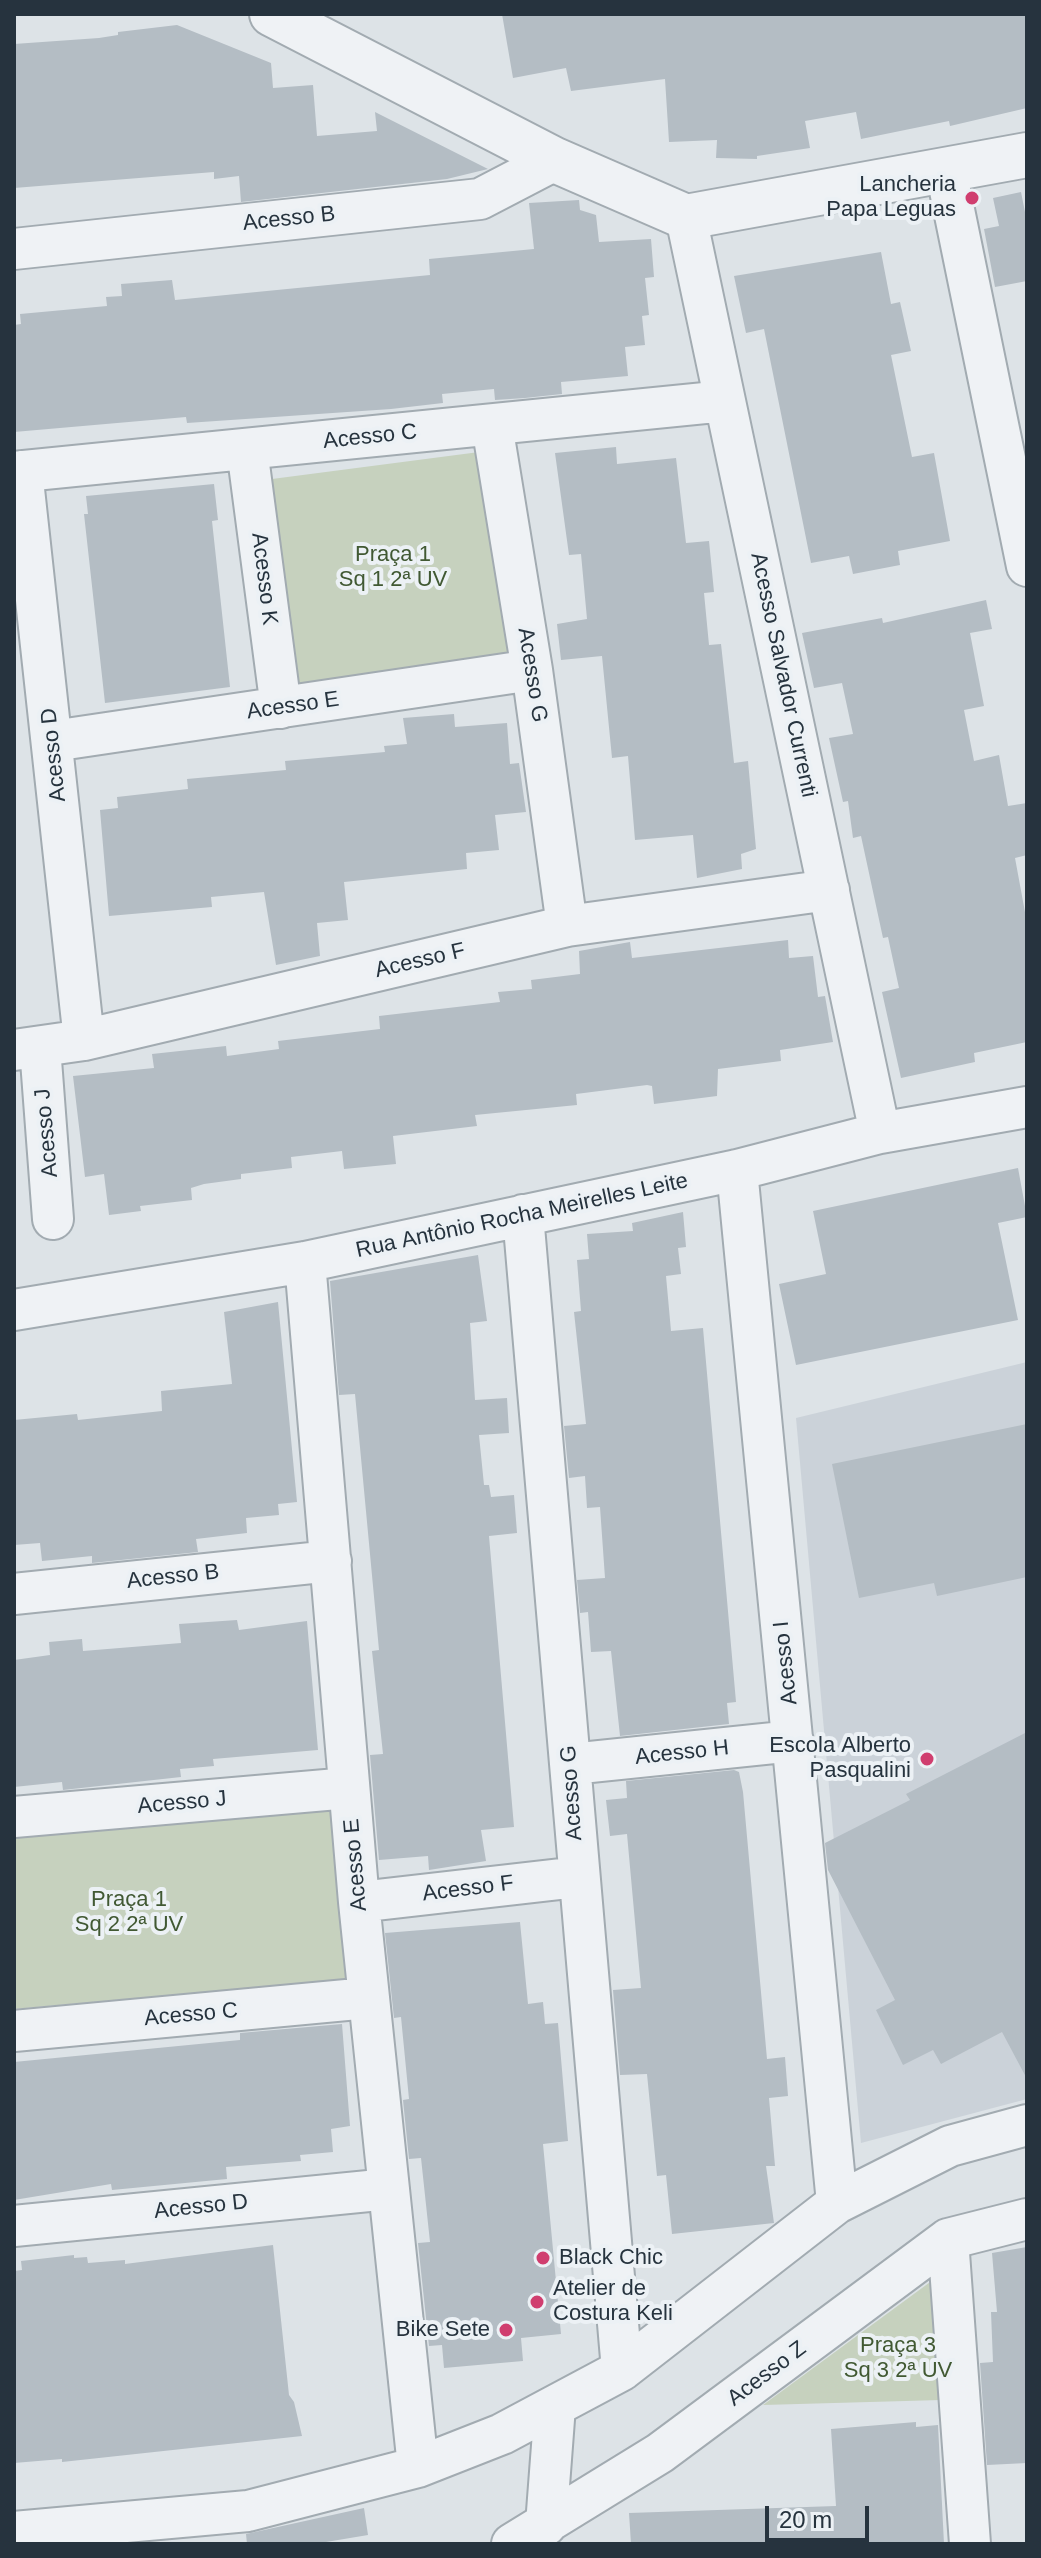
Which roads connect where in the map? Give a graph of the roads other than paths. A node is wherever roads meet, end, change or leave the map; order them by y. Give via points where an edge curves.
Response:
1 (272, 14) edge
2 (1027, 155) edge
3 (555, 160) junction
4 (946, 171) junction
5 (686, 217) junction
6 (14, 249) edge
7 (725, 401) junction
8 (492, 425) junction
9 (247, 449) junction
10 (18, 472) edge
11 (1027, 566) edge
12 (532, 670) junction
13 (281, 708) junction
14 (53, 741) junction
15 (829, 890) junction
16 (567, 926) junction
17 (84, 1040) junction
18 (27, 1049) edge
19 (1027, 1107) edge
20 (880, 1133) junction
21 (737, 1170) junction
22 (523, 1215) junction
23 (53, 1219) dead end
24 (305, 1262) junction
25 (14, 1310) edge
26 (331, 1561) junction
27 (14, 1594) edge
28 (793, 1741) junction
29 (571, 1764) junction
30 (349, 1788) junction
31 (14, 1817) edge
32 (578, 1877) junction
33 (359, 1902) junction
34 (368, 1998) junction
35 (14, 2031) edge
36 (1027, 2125) edge
37 (389, 2189) junction
38 (837, 2203) junction
39 (1027, 2219) edge
40 (14, 2226) edge
41 (948, 2239) junction
42 (622, 2370) junction
43 (555, 2406) junction
44 (418, 2467) junction
45 (14, 2532) edge
46 (529, 2534) edge
47 (970, 2544) edge

1 - 3 street
2 - 4 street
3 - 5 street
3 - 6 street, Acesso B via 480,199
4 - 5 street
4 - 11 street
5 - 7 street, Acesso Salvador Currenti
7 - 8 street, Acesso C
7 - 15 street, Acesso Salvador Currenti
8 - 9 street, Acesso C
8 - 12 street, Acesso G
9 - 10 street, Acesso C
9 - 13 street, Acesso K
10 - 14 street, Acesso D
12 - 13 street, Acesso E
12 - 16 street, Acesso G
13 - 14 street, Acesso E
14 - 17 street, Acesso D
15 - 16 street, Acesso F
15 - 20 street, Acesso Salvador Currenti
16 - 17 street, Acesso F
17 - 18 street, Acesso F
18 - 23 street, Acesso J
19 - 20 street, Rua Antônio Rocha Meirelles Leite
20 - 21 street, Rua Antônio Rocha Meirelles Leite
21 - 22 street, Rua Antônio Rocha Meirelles Leite
21 - 28 street, Acesso I
22 - 24 street, Rua Antônio Rocha Meirelles Leite
22 - 29 street, Acesso G
24 - 25 street, Rua Antônio Rocha Meirelles Leite
24 - 26 street, Acesso E
26 - 27 street, Acesso B
26 - 30 street, Acesso E
28 - 29 street, Acesso H
28 - 38 street, Acesso I
29 - 32 street, Acesso G
30 - 31 street, Acesso J
30 - 33 street, Acesso E
32 - 33 street, Acesso F
32 - 42 street, Acesso G
33 - 34 street, Acesso E
34 - 35 street, Acesso C
34 - 37 street, Acesso E
36 - 38 street via 950,2146
37 - 40 street, Acesso D
37 - 44 street, Acesso E
38 - 42 street
39 - 41 street, Acesso Z
41 - 46 street, Acesso Z via 660,2453
41 - 47 street
42 - 43 street
43 - 44 street via 502,2434
43 - 46 street
44 - 45 street via 248,2511

